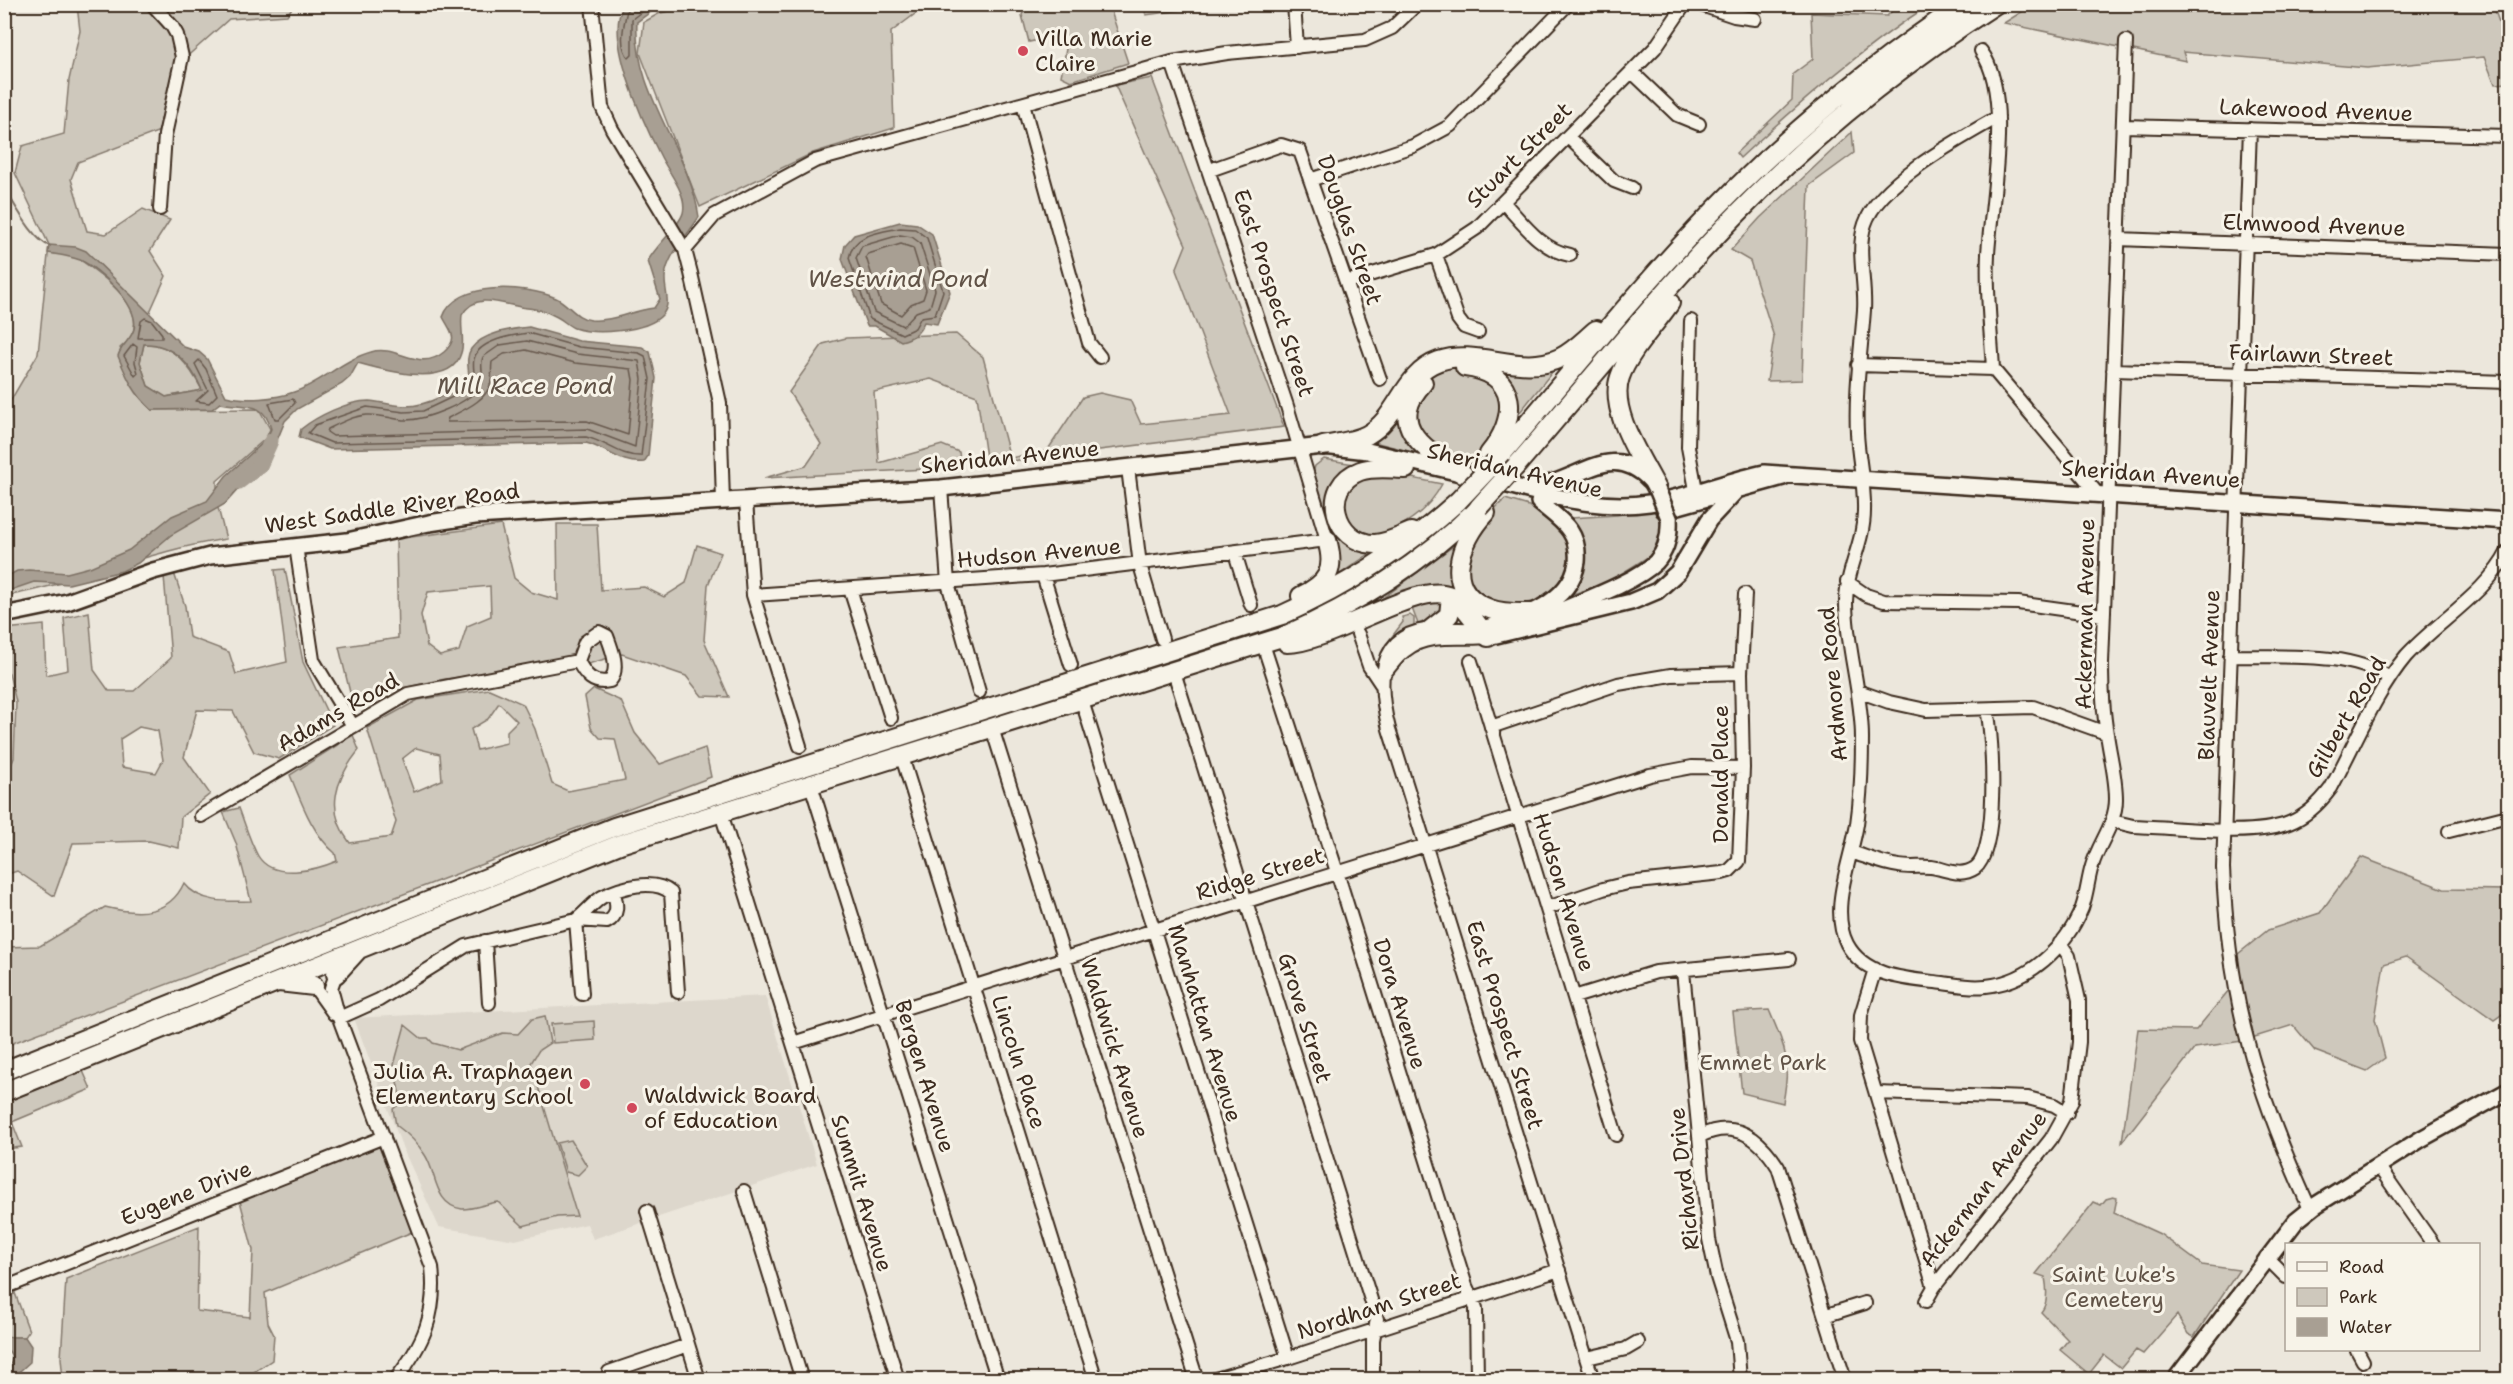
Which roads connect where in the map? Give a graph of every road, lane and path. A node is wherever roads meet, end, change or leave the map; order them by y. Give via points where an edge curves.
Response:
1 (152, 4) edge
2 (592, 4) edge
3 (1294, 4) edge
4 (1417, 4) edge
5 (1568, 4) edge
6 (1685, 4) edge
7 (1698, 4) edge
8 (1963, 4) edge
9 (1996, 4) edge
10 (1755, 19) dead end
11 (2126, 41) dead end
12 (1297, 47) junction
13 (1981, 51) dead end
14 (1172, 62) junction
15 (1632, 72) junction
16 (1023, 104) junction
17 (1998, 117) junction
18 (1699, 124) dead end
19 (2123, 126) junction
20 (2250, 129) junction
21 (2508, 136) edge
22 (1568, 137) junction
23 (1210, 170) junction
24 (1310, 180) junction
25 (1632, 188) dead end
26 (1503, 202) junction
27 (160, 209) dead end
28 (1718, 235) junction
29 (2118, 239) junction
30 (2246, 244) junction
31 (683, 248) junction
32 (2508, 254) edge
33 (1436, 255) junction
34 (1570, 255) dead end
35 (1346, 282) junction
36 (1641, 292) junction
37 (1691, 321) dead end
38 (1478, 332) dead end
39 (1100, 357) dead end
40 (1858, 365) junction
41 (1993, 369) junction
42 (2113, 370) junction
43 (2241, 374) junction
44 (1380, 379) dead end
45 (2508, 382) edge
46 (1323, 446) junction
47 (1300, 449) junction
48 (1489, 461) junction
49 (1128, 468) junction
50 (1406, 469) junction
51 (1463, 474) junction
52 (1790, 474) junction
53 (1862, 478) junction
54 (1504, 484) junction
55 (941, 488) junction
56 (1658, 489) junction
57 (1736, 491) junction
58 (2102, 493) junction
59 (1698, 496) junction
60 (746, 501) junction
61 (723, 502) junction
62 (1539, 502) junction
63 (2236, 502) junction
64 (1485, 508) junction
65 (1437, 520) junction
66 (2508, 521) edge
67 (1700, 535) junction
68 (1327, 540) junction
69 (296, 546) junction
70 (2508, 551) edge
71 (1235, 552) junction
72 (1140, 565) junction
73 (1043, 575) junction
74 (1847, 582) junction
75 (948, 583) junction
76 (850, 589) junction
77 (1745, 594) dead end
78 (753, 596) junction
79 (1451, 596) junction
80 (1251, 605) dead end
81 (1532, 613) junction
82 (4, 615) edge
83 (2103, 615) junction
84 (1520, 629) junction
85 (1430, 630) junction
86 (1484, 633) junction
87 (1358, 634) dead end
88 (1224, 636) junction
89 (1162, 639) dead end
90 (1264, 644) junction
91 (2230, 656) junction
92 (578, 661) dead end
93 (1471, 661) dead end
94 (1071, 665) dead end
95 (1174, 672) junction
96 (1741, 673) junction
97 (2390, 678) junction
98 (1382, 679) junction
99 (1858, 691) junction
100 (980, 692) dead end
101 (1082, 701) junction
102 (1987, 709) junction
103 (891, 717) dead end
104 (353, 726) junction
105 (1491, 727) junction
106 (992, 728) junction
107 (2106, 733) junction
108 (800, 746) dead end
109 (902, 757) junction
110 (1743, 768) junction
111 (811, 785) junction
112 (721, 813) junction
113 (201, 816) dead end
114 (2508, 816) edge
115 (1519, 817) junction
116 (2112, 821) junction
117 (2224, 829) junction
118 (2449, 831) dead end
119 (1425, 846) junction
120 (1851, 852) junction
121 (1337, 872) junction
122 (614, 893) junction
123 (1246, 900) junction
124 (1547, 909) junction
125 (576, 920) junction
126 (1154, 930) junction
127 (485, 941) junction
128 (2060, 943) junction
129 (359, 948) junction
130 (1065, 958) junction
131 (1789, 959) dead end
132 (1875, 969) junction
133 (1683, 971) junction
134 (336, 974) joint
135 (277, 982) junction
136 (314, 986) joint
137 (974, 987) junction
138 (678, 992) dead end
139 (582, 994) dead end
140 (1574, 997) junction
141 (489, 1003) dead end
142 (884, 1014) junction
143 (339, 1018) junction
144 (793, 1043) junction
145 (4, 1071) edge
146 (2508, 1091) edge
147 (4, 1092) edge
148 (1876, 1093) junction
149 (2067, 1113) junction
150 (1616, 1135) dead end
151 (1700, 1136) junction
152 (384, 1137) junction
153 (2379, 1167) junction
154 (744, 1191) dead end
155 (2310, 1209) junction
156 (647, 1211) dead end
157 (2432, 1243) edge
158 (2266, 1257) junction
159 (1559, 1270) junction
160 (2285, 1276) edge
161 (1934, 1287) junction
162 (4, 1288) edge
163 (1472, 1298) junction
164 (1926, 1301) dead end
165 (1865, 1303) dead end
166 (1827, 1316) junction
167 (1375, 1330) junction
168 (1638, 1342) dead end
169 (688, 1345) junction
170 (1288, 1358) junction
171 (1587, 1358) junction
172 (609, 1372) dead end
173 (395, 1380) edge
174 (699, 1380) edge
175 (802, 1380) edge
176 (898, 1380) edge
177 (998, 1380) edge
178 (1096, 1380) edge
179 (1197, 1380) edge
180 (1212, 1380) edge
181 (1373, 1380) edge
182 (1478, 1380) edge
183 (1593, 1380) edge
184 (1740, 1380) edge
185 (1845, 1380) edge
186 (2175, 1380) edge

1 - 27 street via 172,26 182,57 165,135
2 - 31 street via 602,107
3 - 12 street
4 - 12 street via 1392,28 1365,40
5 - 24 street via 1450,126 1413,146
6 - 15 street, Stuart Street via 1663,39
7 - 10 street
8 - 36 highway via 1878,65 1800,129 1733,192
9 - 28 highway via 1848,111
11 - 19 street, Ackerman Avenue
12 - 14 street
13 - 17 street via 1991,74
14 - 16 street
14 - 23 street, East Prospect Street
15 - 18 street via 1677,115
15 - 22 street, Stuart Street
16 - 31 street via 815,161 715,215
16 - 39 street via 1089,343
17 - 40 street, Ardmore Road via 1951,143 1914,170 1870,213 1863,232 1864,306
17 - 41 street via 1988,273
19 - 20 street, Lakewood Avenue
19 - 29 street, Ackerman Avenue
20 - 21 street, Lakewood Avenue
20 - 30 street, Blauvelt Avenue
22 - 25 street via 1614,180
22 - 26 street, Stuart Street
23 - 24 street, Douglas Street via 1287,145 1300,151
23 - 47 street, East Prospect Street
24 - 35 street, Douglas Street
26 - 33 street, Stuart Street via 1464,238
26 - 34 street via 1545,246
28 - 56 highway via 1619,378 1618,410
28 - 64 highway, bridge via 1557,419
29 - 30 street, Elmwood Avenue
29 - 42 street, Ackerman Avenue
30 - 32 street, Elmwood Avenue
30 - 43 street, Blauvelt Avenue
31 - 61 street via 720,403
33 - 35 street, Stuart Street
33 - 38 street via 1458,319 1464,327
35 - 44 street, Douglas Street
36 - 46 highway via 1574,350 1553,361 1526,366 1464,357 1431,364 1410,381 1374,431 1356,440
36 - 48 highway
37 - 59 street via 1688,447
40 - 41 street
40 - 53 street, Ardmore Road via 1857,430
41 - 58 street
42 - 43 street, Fairlawn Street
42 - 58 street, Ackerman Avenue
43 - 45 street, Fairlawn Street
43 - 63 street, Blauvelt Avenue
46 - 47 main road, Sheridan Avenue
46 - 51 main road, Sheridan Avenue via 1368,451
47 - 49 main road, Sheridan Avenue
47 - 50 main road, Sheridan Avenue
47 - 68 street, East Prospect Street
48 - 51 highway via 1508,420 1510,401 1503,385 1489,373 1465,367 1445,370 1428,379 1412,401 1409,420 1423,448
48 - 65 highway, bridge via 1458,501
49 - 55 main road, Sheridan Avenue
49 - 72 street
50 - 62 main road, Sheridan Avenue
50 - 65 highway via 1370,469 1350,476 1336,495 1339,523 1356,540 1373,544
51 - 54 main road, Sheridan Avenue
52 - 53 main road, Sheridan Avenue
52 - 57 main road, Sheridan Avenue
52 - 59 main road, Sheridan Avenue via 1764,473
53 - 58 main road, Sheridan Avenue
53 - 74 street, Ardmore Road via 1862,532
54 - 56 main road via 1547,485 1591,466 1612,462 1637,469
54 - 59 main road, Sheridan Avenue via 1572,501 1610,505
55 - 60 main road, Sheridan Avenue
55 - 75 street
56 - 84 main road, bridge via 1669,518 1669,533 1664,549 1649,567
57 - 59 main road, Sheridan Avenue
57 - 67 main road via 1713,514
58 - 63 main road, Sheridan Avenue
58 - 83 street, Ackerman Avenue
59 - 62 main road, Sheridan Avenue via 1664,510 1626,515 1583,512
59 - 67 main road
60 - 61 main road, Sheridan Avenue
60 - 78 street
61 - 69 main road, West Saddle River Road via 475,516 347,541
62 - 81 main road via 1570,530 1577,559 1573,577 1565,588
63 - 66 main road, Sheridan Avenue
63 - 91 street, Blauvelt Avenue
64 - 81 highway via 1462,549 1458,567 1461,580 1472,598 1488,609
64 - 90 highway via 1386,582 1324,618
65 - 88 highway via 1389,558 1336,590
67 - 84 main road via 1678,572 1652,594
68 - 71 street, Hudson Avenue
68 - 88 highway via 1331,566 1319,585
69 - 82 main road, West Saddle River Road via 182,562 67,602
69 - 104 street via 313,660
70 - 97 street, Gilbert Road via 2493,574 2419,642
71 - 72 street, Hudson Avenue
71 - 80 street
72 - 73 street, Hudson Avenue
72 - 89 street
73 - 75 street, Hudson Avenue
73 - 94 street
74 - 83 street via 1884,601 2019,603
74 - 99 street, Ardmore Road via 1848,623
75 - 76 street, Hudson Avenue
75 - 100 street
76 - 78 street, Hudson Avenue
76 - 103 street
77 - 96 street, Donald Place
78 - 108 street
79 - 85 highway via 1449,615
79 - 86 highway
79 - 90 highway via 1437,592 1421,594 1328,633 1293,644
81 - 86 main road, East Prospect Street
83 - 107 street, Ackerman Avenue
84 - 86 main road, East Prospect Street
85 - 86 street, East Prospect Street
85 - 98 street, East Prospect Street via 1414,633 1395,645 1385,658
86 - 98 street, East Prospect Street via 1417,643 1403,652
87 - 98 street, East Prospect Street via 1368,662
88 - 145 highway via 614,827
90 - 95 highway
90 - 121 street, Dora Avenue
91 - 97 street via 2339,660 2369,667
91 - 117 street, Blauvelt Avenue
92 - 104 street, Adams Road via 420,690
93 - 105 street, Hudson Avenue
95 - 101 highway
95 - 123 street, Grove Street
96 - 105 street via 1680,674 1626,682
96 - 110 street, Donald Place
97 - 117 street, Gilbert Road via 2331,788 2313,809 2277,827
98 - 119 street, East Prospect Street via 1389,729
99 - 102 street via 1926,710
99 - 120 street, Ardmore Road via 1862,764
101 - 106 highway
101 - 126 street, Manhattan Avenue
102 - 107 street via 2033,707
102 - 120 street via 1993,750 1987,849 1981,862 1968,872 1952,873 1886,864
104 - 113 street, Adams Road
105 - 115 street, Hudson Avenue
106 - 109 highway
106 - 130 street, Waldwick Avenue
107 - 116 street, Ackerman Avenue via 2116,799
109 - 111 highway
109 - 137 street, Lincoln Place
110 - 115 street, Ridge Street via 1677,768
110 - 124 street, Donald Place via 1741,854 1735,867 1729,871 1628,883
111 - 112 highway
111 - 142 street, Bergen Avenue
112 - 129 highway via 620,844
112 - 144 street, Summit Avenue
114 - 118 street
115 - 119 street, Ridge Street
115 - 124 street, Hudson Avenue
116 - 117 street, Gilbert Road via 2133,826
116 - 128 street, Ackerman Avenue via 2092,863 2079,914
117 - 155 street, Blauvelt Avenue via 2224,907 2241,1021 2265,1104
119 - 121 street, Ridge Street
119 - 159 street, East Prospect Street
120 - 132 street, Ardmore Road via 1840,909 1842,932 1862,963
121 - 123 street, Ridge Street
121 - 163 street, Dora Avenue
122 - 125 street via 601,898
122 - 125 street via 617,907 612,920
122 - 138 street via 642,885 665,887 671,893
123 - 126 street, Ridge Street
123 - 167 street, Grove Street via 1377,1318
124 - 140 street, Hudson Avenue
125 - 127 street
125 - 139 street
126 - 130 street, Ridge Street
126 - 170 street, Manhattan Avenue
127 - 141 street
127 - 143 street via 453,952 380,1000
128 - 132 street via 2029,971 1986,986 1898,977
128 - 149 street, Ackerman Avenue via 2069,956 2080,1021 2076,1085
129 - 134 highway
129 - 135 highway
130 - 137 street, Ridge Street
130 - 179 street, Waldwick Avenue
131 - 133 street
132 - 148 street via 1859,1027
133 - 140 street via 1656,972
133 - 151 street, Richard Drive
134 - 143 street via 331,988
135 - 136 highway
135 - 147 highway
136 - 143 street
137 - 142 street, Ridge Street
137 - 178 street, Lincoln Place
140 - 150 street, Hudson Avenue
142 - 144 street, Ridge Street
142 - 177 street, Bergen Avenue
143 - 152 street
144 - 176 street, Summit Avenue
146 - 153 main road
148 - 149 street via 2028,1098
148 - 161 street
149 - 161 street, Ackerman Avenue
151 - 166 street via 1717,1129 1736,1130 1753,1138 1771,1155 1779,1167
151 - 184 street, Richard Drive via 1709,1239 1737,1341
152 - 162 street, Eugene Drive
152 - 173 street via 428,1253 434,1283 432,1314 425,1335
153 - 155 main road
153 - 157 street
154 - 175 street
155 - 158 main road via 2282,1235
156 - 169 street
158 - 160 street
158 - 186 main road
159 - 163 street, Nordham Street
159 - 171 street, East Prospect Street
161 - 164 street, Ackerman Avenue
163 - 167 street, Nordham Street
163 - 182 street, Dora Avenue via 1476,1308
165 - 166 street
166 - 185 street
167 - 170 street, Nordham Street
167 - 181 street, Grove Street
168 - 171 street via 1626,1349
169 - 172 street
169 - 174 street
170 - 180 street, Nordham Street
171 - 183 street, East Prospect Street

